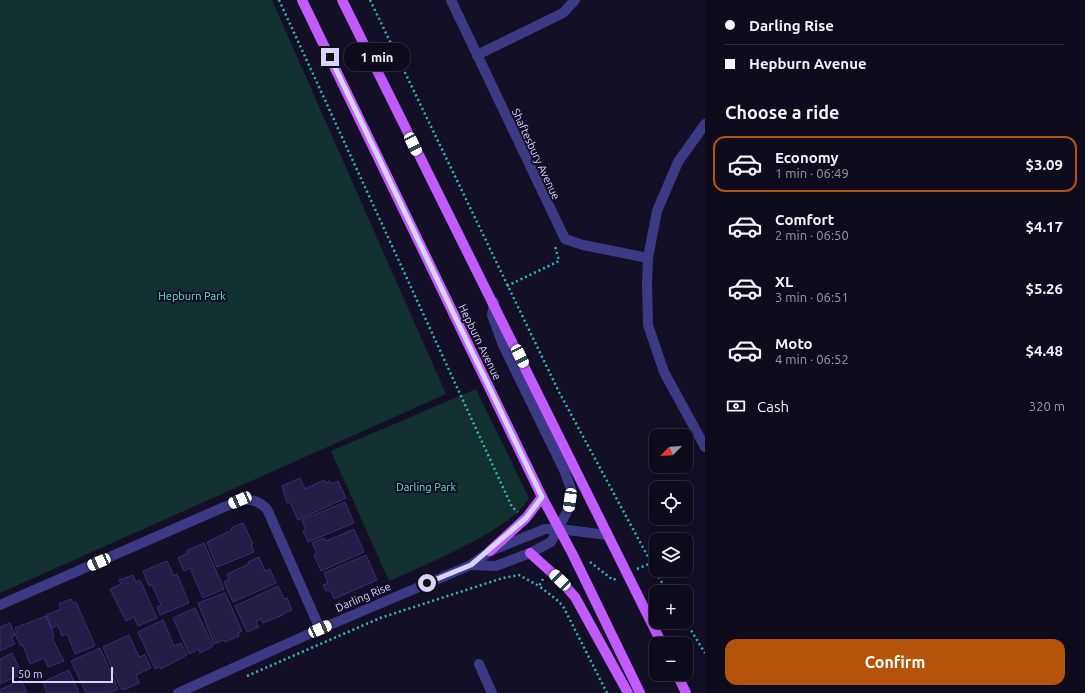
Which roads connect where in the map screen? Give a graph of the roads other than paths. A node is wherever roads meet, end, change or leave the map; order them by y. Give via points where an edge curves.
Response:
1 (302, 0) edge
2 (342, 0) edge
3 (451, 0) edge
4 (575, 0) edge
5 (477, 56) junction
6 (705, 124) edge
7 (648, 258) junction
8 (494, 302) junction
9 (705, 447) edge
10 (542, 497) junction
11 (560, 529) junction
12 (607, 536) junction
13 (490, 551) junction
14 (530, 553) junction
15 (471, 565) junction
16 (0, 605) edge
17 (320, 629) junction
18 (658, 637) edge
19 (479, 664) dead end
20 (680, 681) edge
21 (178, 693) edge
22 (492, 693) edge
23 (628, 693) edge
24 (640, 693) edge
25 (686, 693) edge

1 - 10 main road, Hepburn Avenue
2 - 8 main road
3 - 5 street, Shaftesbury Avenue
4 - 5 street via 563,13
5 - 7 street, Shaftesbury Avenue via 565,240
6 - 7 street via 678,162 657,211
7 - 9 street via 648,325 664,372
8 - 11 street, Darling Rise via 492,316 503,346 566,472 572,492 569,508
8 - 12 main road
10 - 11 main road, Hepburn Avenue
10 - 13 main road via 526,518
11 - 12 street, Darling Rise
11 - 13 street, Darling Rise via 545,529
11 - 14 street, Darling Rise via 551,542
11 - 24 main road, Hepburn Avenue
12 - 18 main road
13 - 15 street, Darling Rise
14 - 15 street, Darling Rise via 496,566
14 - 23 main road via 575,597
15 - 17 street, Darling Rise
16 - 17 street via 240,500 250,499 260,502 267,509
17 - 21 street, Darling Rise
19 - 22 street
20 - 25 main road

